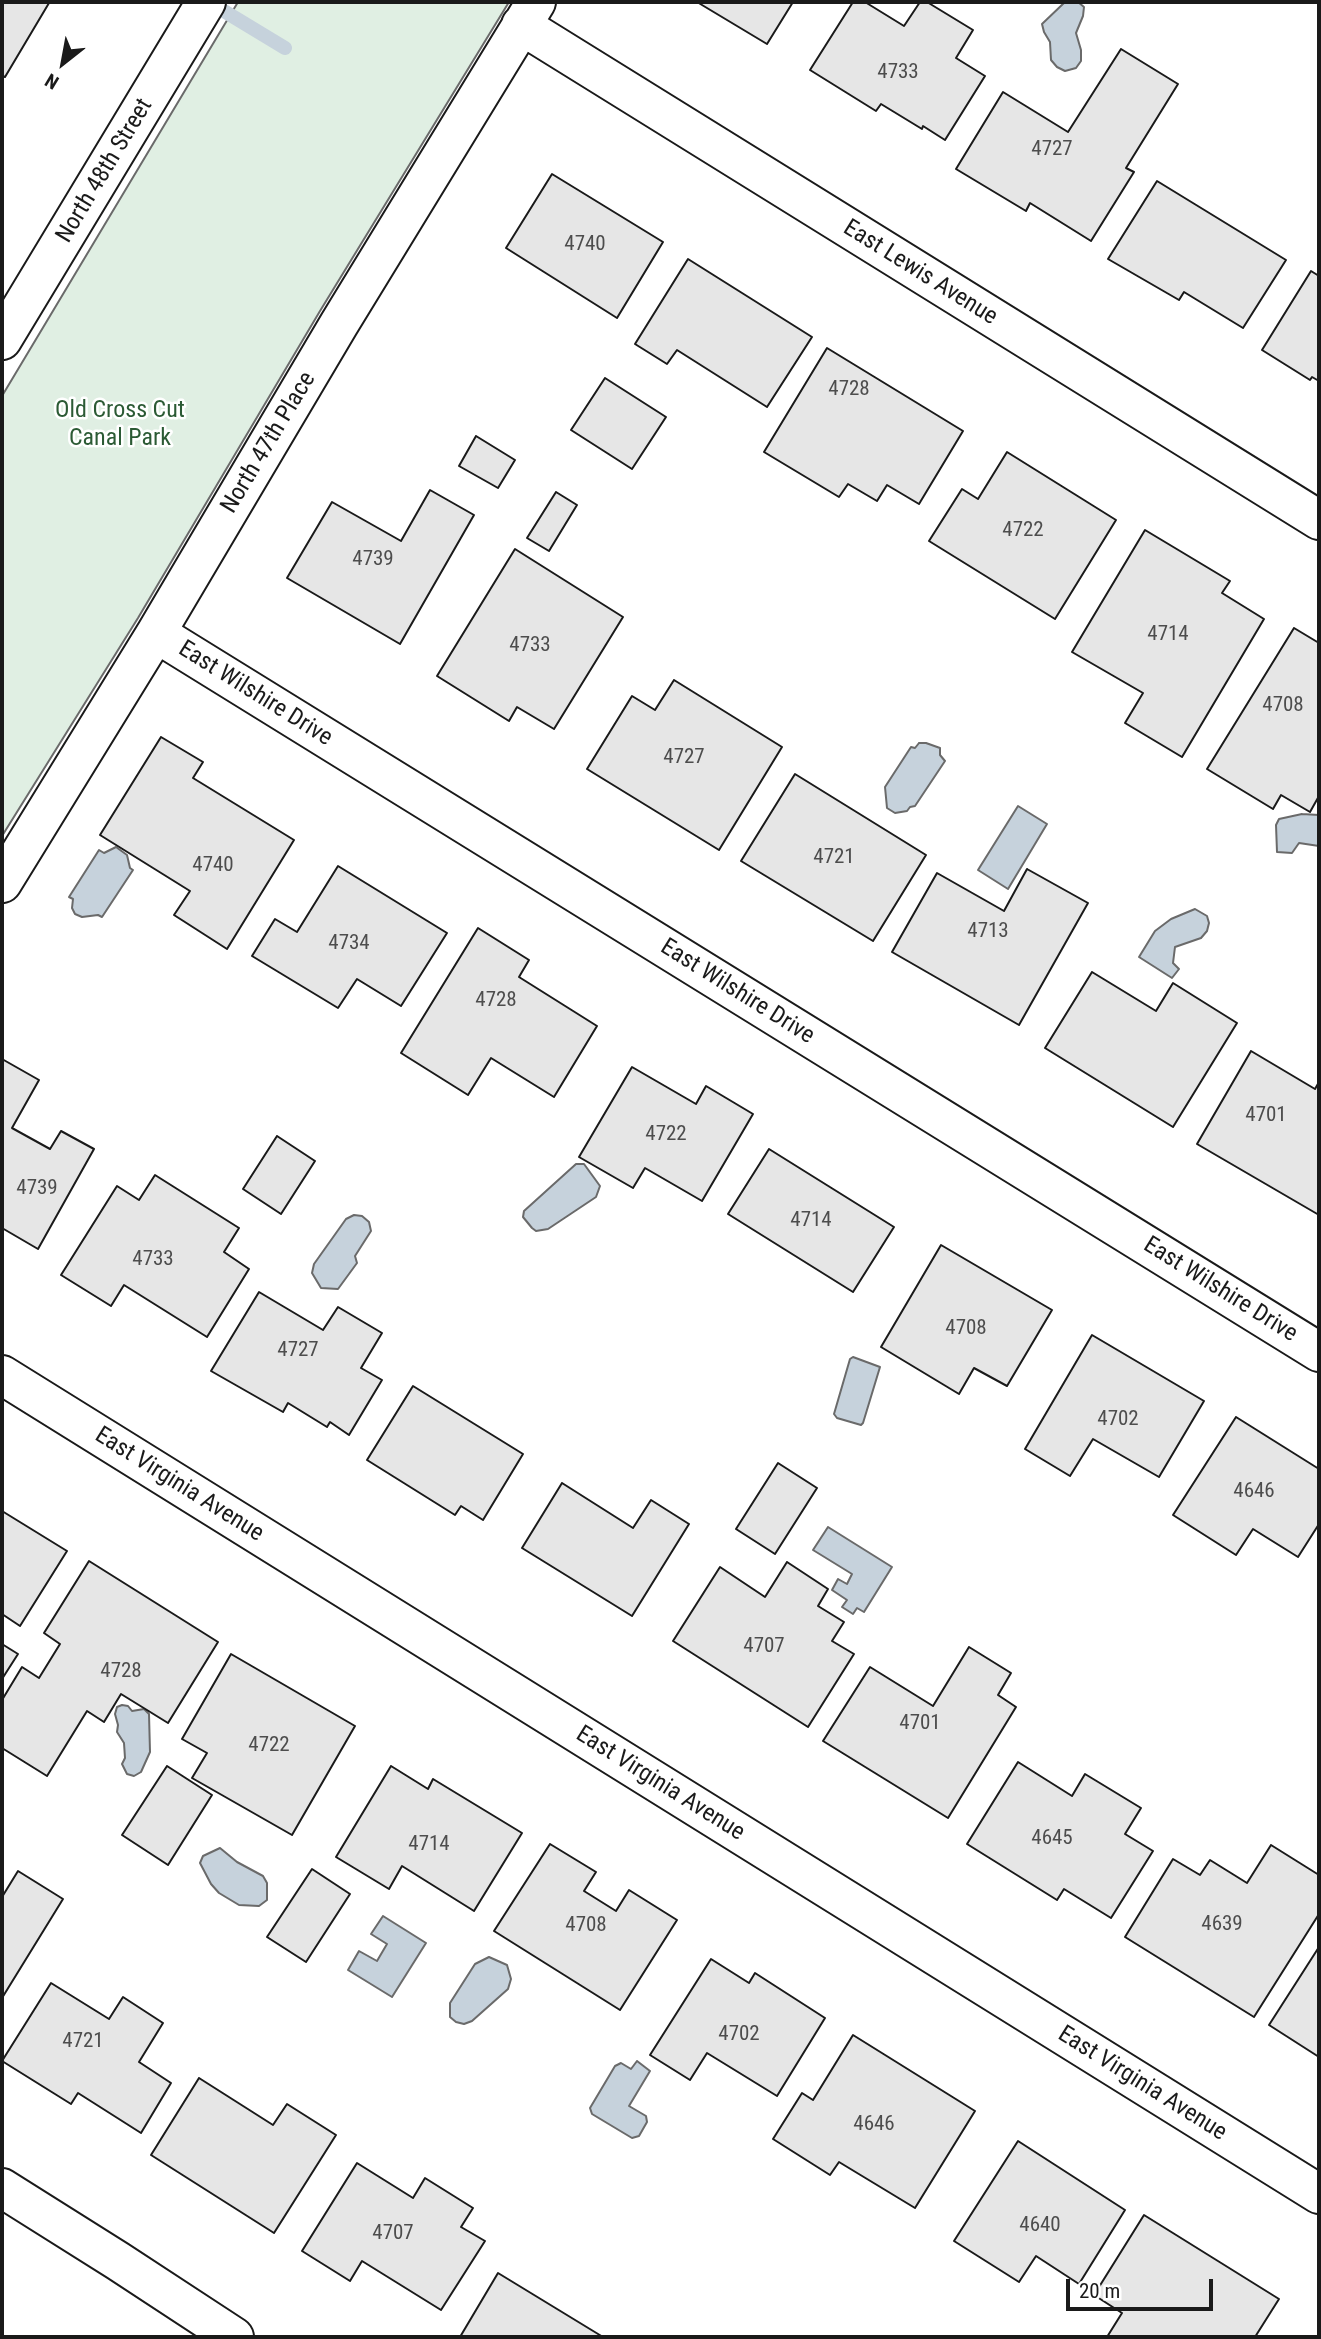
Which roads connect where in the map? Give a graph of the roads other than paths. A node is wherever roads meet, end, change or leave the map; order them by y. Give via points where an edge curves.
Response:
1 (206, 2) edge
2 (528, 14) edge
3 (2, 340) edge
4 (1319, 520) edge
5 (156, 632) junction
6 (2, 883) edge
7 (1319, 1352) edge
8 (2, 1375) edge
9 (2, 2189) edge
10 (1319, 2194) edge
11 (234, 2337) edge

1 - 3 street, North 48th Street
2 - 4 street, East Lewis Avenue
2 - 5 street, North 47th Place
5 - 6 street, North 47th Place
5 - 7 street, East Wilshire Drive
8 - 10 street, East Virginia Avenue
9 - 11 street

